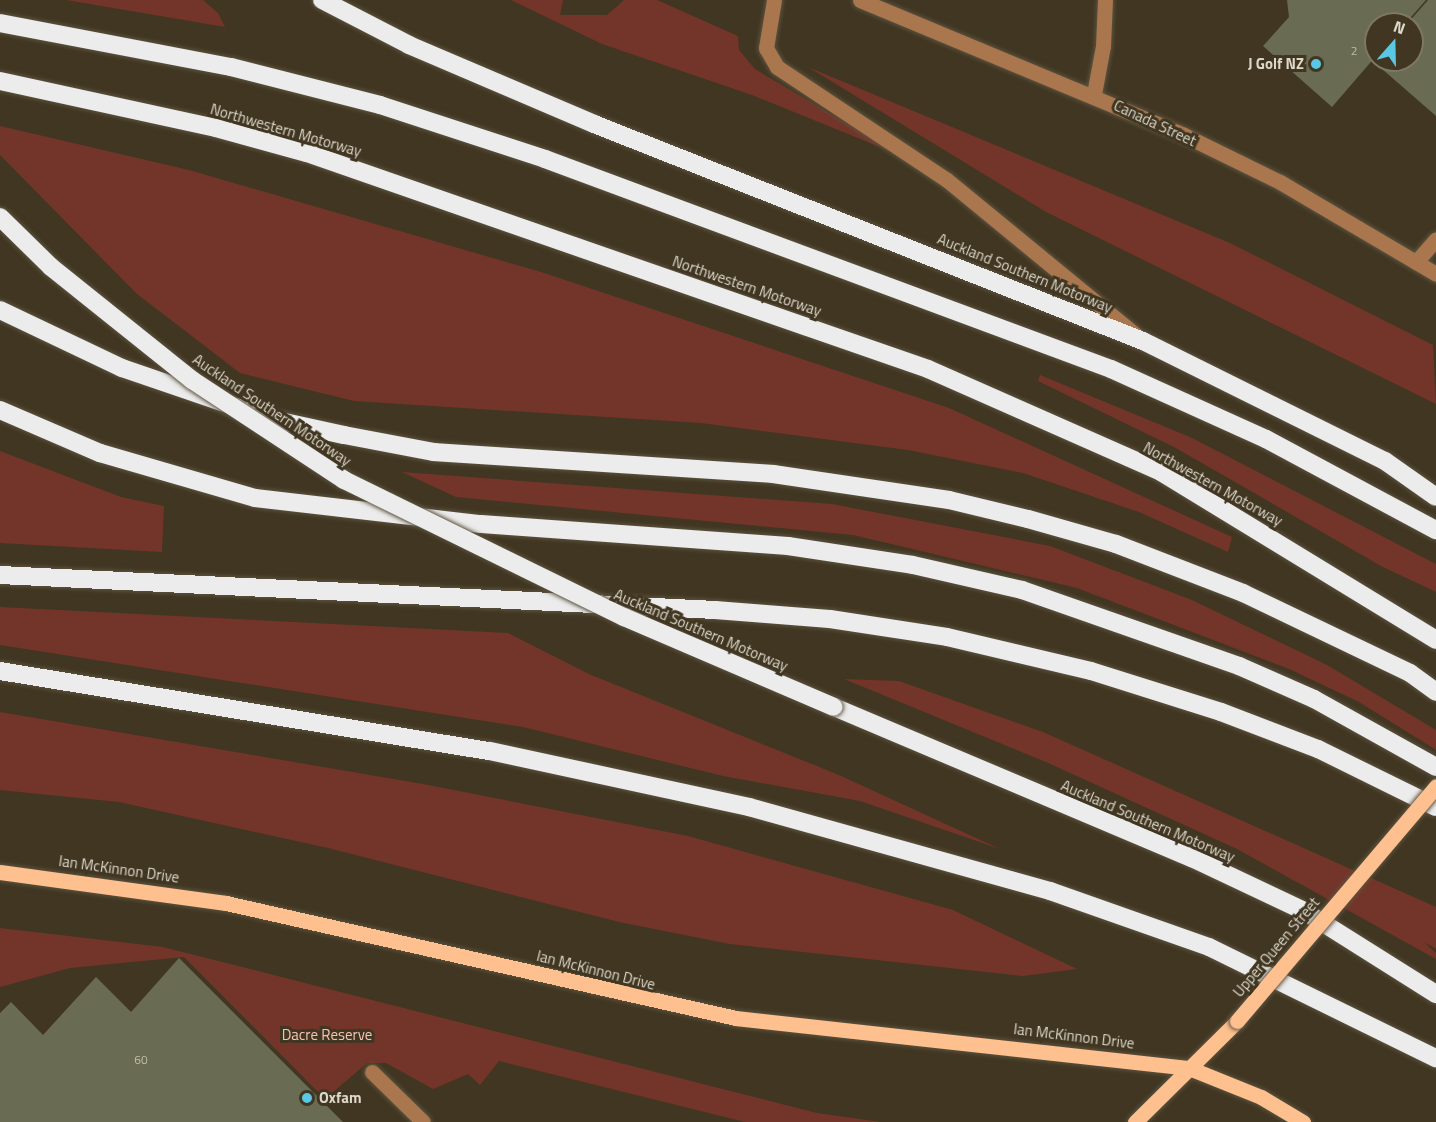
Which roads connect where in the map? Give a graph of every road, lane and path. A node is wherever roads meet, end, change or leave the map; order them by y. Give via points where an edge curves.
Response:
1 (322, 0) edge
2 (774, 0) edge
3 (861, 0) edge
4 (1105, 0) edge
5 (0, 23) edge
6 (0, 81) edge
7 (1094, 94) junction
8 (0, 217) edge
9 (1436, 239) edge
10 (1416, 262) junction
11 (1436, 274) edge
12 (0, 310) edge
13 (1143, 341) junction
14 (0, 411) edge
15 (1436, 497) edge
16 (1436, 530) edge
17 (0, 575) edge
18 (1436, 640) edge
19 (0, 670) edge
20 (1436, 692) edge
21 (1436, 767) edge
22 (1436, 786) edge
23 (1436, 807) edge
24 (0, 872) edge
25 (1436, 994) edge
26 (1436, 1058) edge
27 (1189, 1068) junction
28 (372, 1072) dead end
29 (423, 1122) edge
30 (1135, 1122) edge
31 (1303, 1122) edge

1 - 13 highway, Auckland Southern Motorway via 409,45 594,124
2 - 13 street via 766,48 777,66 947,180
3 - 7 street, Canada Street
4 - 7 street via 1103,46
5 - 16 highway via 231,67 381,105 545,159 1111,369 1266,439
6 - 18 highway, Northwestern Motorway via 216,128 307,153 928,369 1161,472
7 - 10 street, Canada Street via 1280,182
8 - 25 highway, Auckland Southern Motorway, bridge via 51,267 192,380 344,480 624,617 1213,868 1304,912
9 - 10 street
10 - 11 street, Canada Street
12 - 20 highway via 122,368 271,419 344,435 434,452 773,474 949,500 1028,519 1116,544 1243,593 1410,673
13 - 15 highway, Auckland Southern Motorway via 1385,461
14 - 21 highway via 100,453 255,498 481,524 788,546 913,565 1022,590 1239,666 1314,699
17 - 23 highway via 715,610 830,620 946,637 1091,671 1221,712 1318,749
19 - 26 highway via 490,751 760,810 1050,891 1209,947
22 - 27 main road, Upper Queen Street, bridge via 1237,1021
24 - 27 main road, Ian McKinnon Drive via 226,903 736,1018
27 - 30 main road, Upper Queen Street
27 - 31 main road, Ian McKinnon Drive via 1261,1097
28 - 29 street

